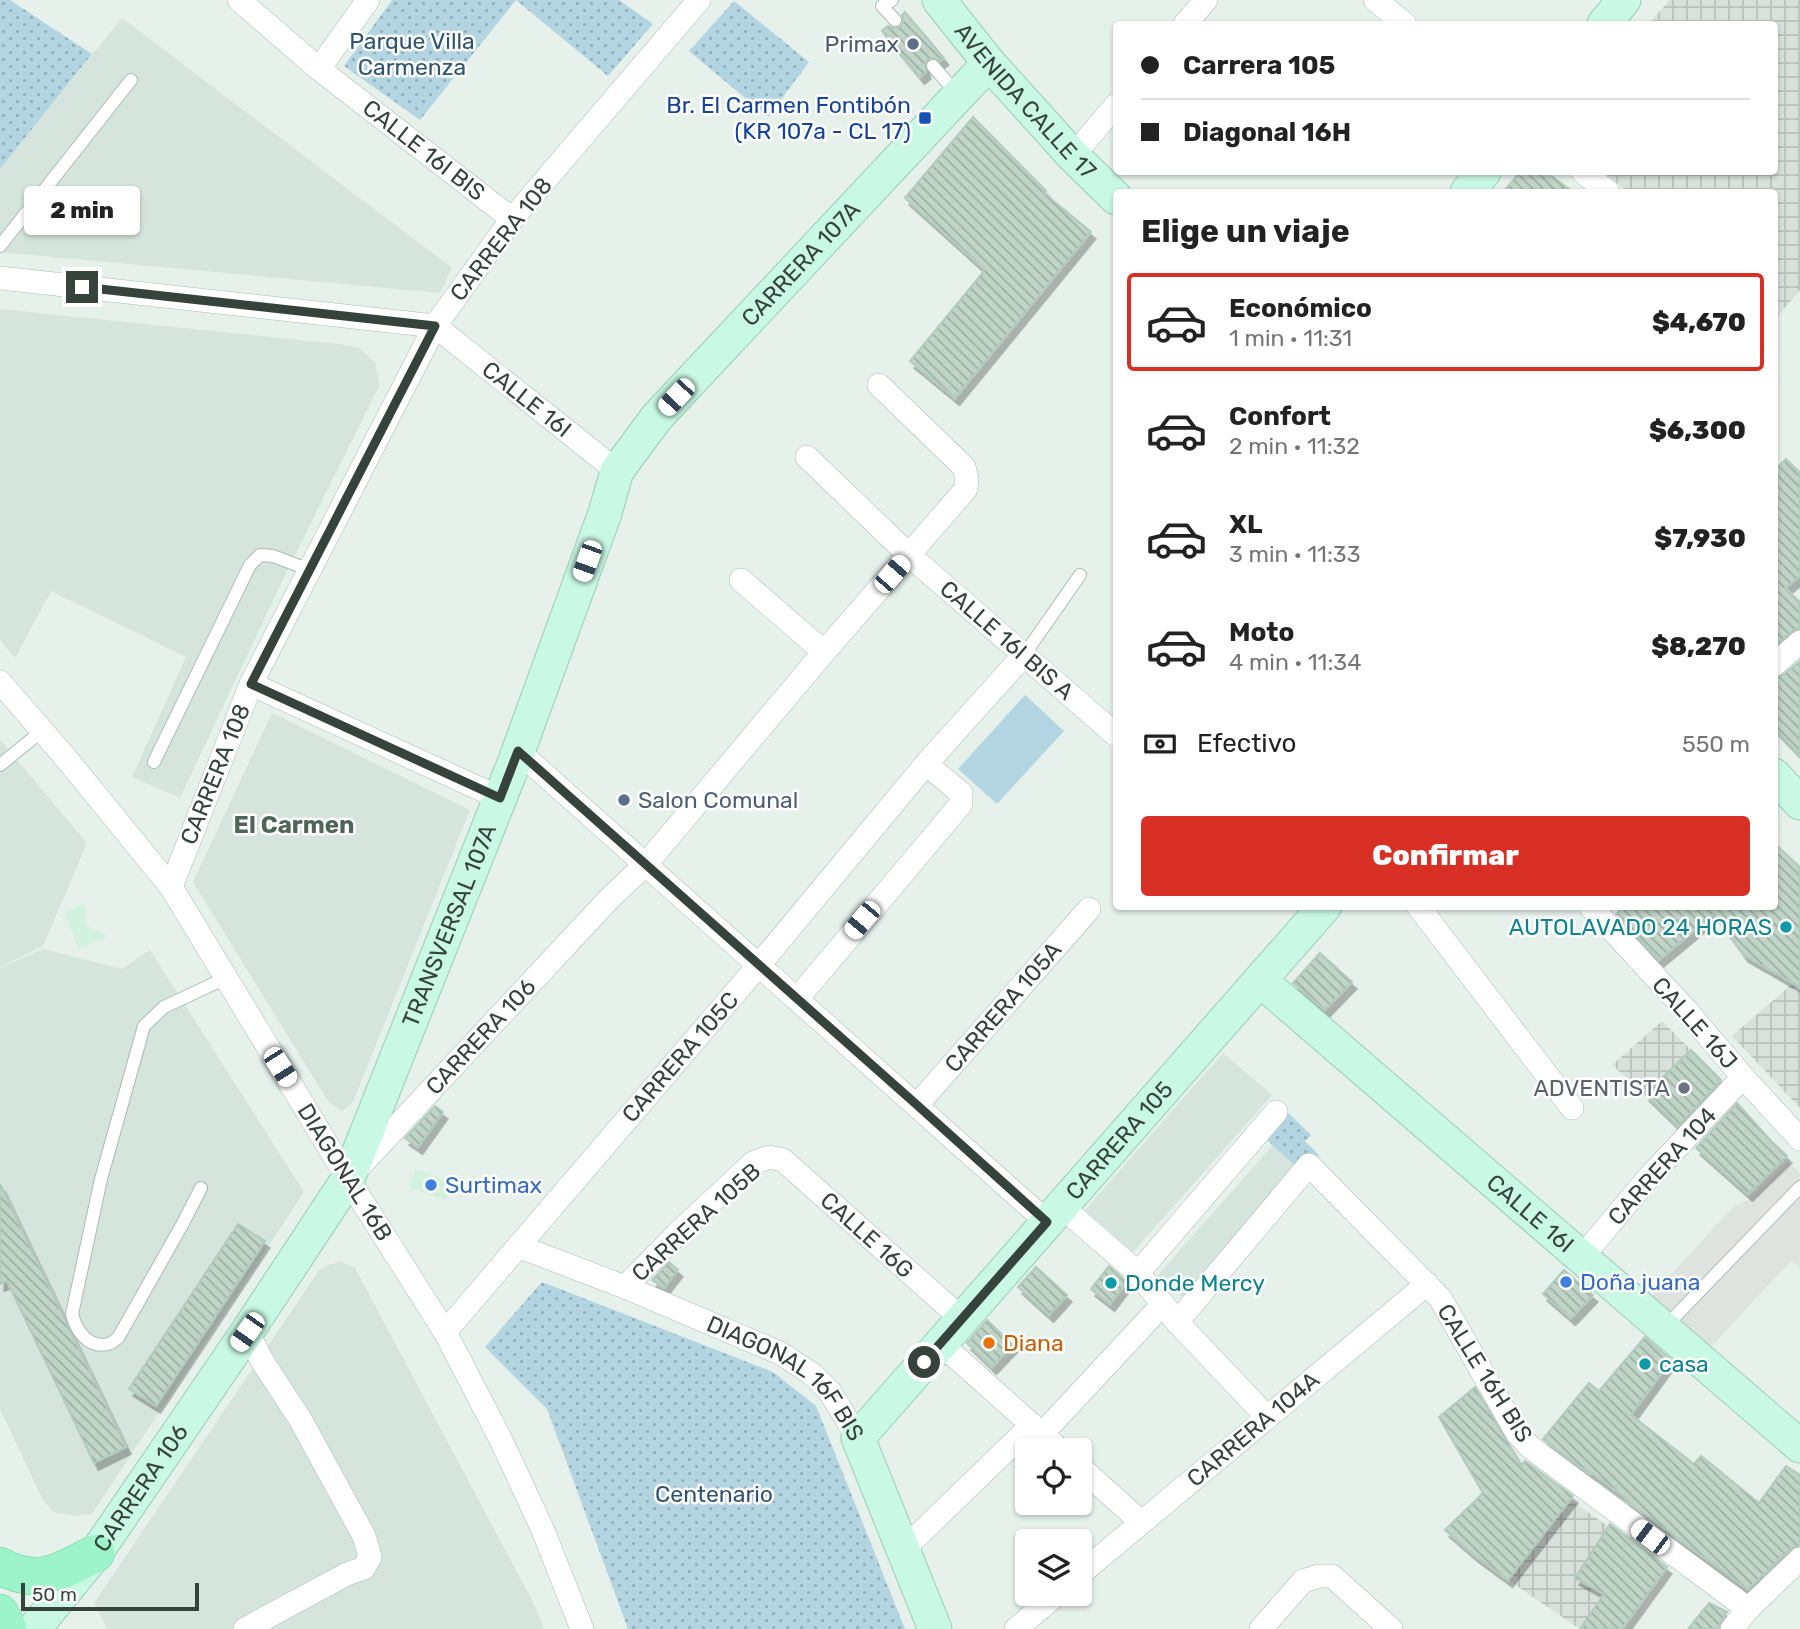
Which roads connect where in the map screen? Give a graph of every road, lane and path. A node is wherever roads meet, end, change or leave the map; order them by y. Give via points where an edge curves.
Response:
1 (239, 0) edge
2 (368, 0) edge
3 (699, 0) edge
4 (892, 0) edge
5 (939, 0) edge
6 (1206, 0) edge
7 (1374, 0) edge
8 (1624, 0) edge
9 (895, 20) dead end
10 (1188, 21) edge
11 (1401, 21) edge
12 (1606, 21) edge
13 (989, 63) junction
14 (933, 66) dead end
15 (319, 69) junction
16 (131, 80) dead end
17 (959, 96) junction
18 (1113, 109) edge
19 (1073, 156) junction
20 (1481, 175) edge
21 (1587, 175) edge
22 (1470, 189) edge
23 (1604, 189) edge
24 (1113, 195) edge
25 (512, 219) junction
26 (0, 246) edge
27 (0, 278) edge
28 (435, 326) junction
29 (879, 385) dead end
30 (807, 457) dead end
31 (617, 471) junction
32 (909, 555) junction
33 (310, 570) junction
34 (1080, 575) dead end
35 (741, 580) dead end
36 (1800, 642) edge
37 (824, 652) junction
38 (1024, 655) junction
39 (1778, 661) edge
40 (0, 682) edge
41 (251, 684) junction
42 (42, 731) junction
43 (1113, 732) edge
44 (518, 751) junction
45 (154, 762) dead end
46 (926, 764) junction
47 (0, 765) edge
48 (1778, 779) edge
49 (500, 798) junction
50 (1800, 803) edge
51 (646, 864) junction
52 (171, 887) junction
53 (1089, 909) dead end
54 (1318, 910) edge
55 (1421, 910) edge
56 (1594, 910) edge
57 (759, 965) junction
58 (226, 978) junction
59 (1260, 980) junction
60 (796, 999) junction
61 (1743, 1077) junction
62 (917, 1105) junction
63 (1572, 1108) dead end
64 (1276, 1112) dead end
65 (1800, 1139) edge
66 (769, 1157) joint
67 (348, 1179) junction
68 (1800, 1187) edge
69 (201, 1188) dead end
70 (1054, 1214) junction
71 (518, 1246) junction
72 (1582, 1257) junction
73 (1138, 1273) junction
74 (1427, 1284) junction
75 (625, 1287) junction
76 (1163, 1304) junction
77 (1178, 1322) junction
78 (1664, 1328) junction
79 (951, 1331) junction
80 (247, 1332) junction
81 (445, 1332) junction
82 (1268, 1417) junction
83 (1037, 1430) junction
84 (858, 1438) junction
85 (1046, 1438) edge
86 (1800, 1446) edge
87 (1092, 1478) edge
88 (1141, 1522) junction
89 (903, 1550) junction
90 (96, 1553) junction
91 (1800, 1559) edge
92 (1092, 1564) edge
93 (0, 1566) edge
94 (1042, 1606) edge
95 (1748, 1609) junction
96 (0, 1613) edge
97 (8, 1629) edge
98 (34, 1629) edge
99 (245, 1629) edge
100 (582, 1629) edge
101 (935, 1629) edge
102 (1016, 1629) edge
103 (1261, 1629) edge
104 (1391, 1629) edge
105 (1732, 1629) edge

1 - 15 street, CALLE 16I BIS
2 - 15 street
3 - 25 street, CARRERA 108
4 - 9 lane via 883,6
5 - 13 street, AVENIDA CALLE 17
6 - 10 street
7 - 11 street
8 - 12 street
13 - 17 street, CARRERA 107A
13 - 19 street, AVENIDA CALLE 17
14 - 17 lane
15 - 25 street, CALLE 16I BIS
16 - 26 lane
17 - 31 street, CARRERA 107A via 657,417
18 - 19 street
19 - 24 street, AVENIDA CALLE 17
20 - 22 street
21 - 23 street
25 - 28 street, CARRERA 108
27 - 28 street
28 - 31 street, CALLE 16I
28 - 33 street, CARRERA 108
29 - 32 street, CARRERA 106 via 964,467 967,478 966,489
30 - 32 street, CALLE 16I BIS A
31 - 44 street, TRANSVERSAL 107A
32 - 37 street, CARRERA 106
32 - 38 street, CALLE 16I BIS A
33 - 41 street, CARRERA 108
33 - 45 lane via 273,556 260,555 250,565
34 - 38 lane
35 - 37 street
36 - 39 street
37 - 51 street, CARRERA 106
38 - 43 street, CALLE 16I BIS A
38 - 46 street, CARRERA 105C
40 - 42 street, DIAGONAL 16B
41 - 49 street
41 - 52 street, CARRERA 108
42 - 47 lane
42 - 52 street, DIAGONAL 16B
44 - 49 street, TRANSVERSAL 107A
44 - 51 street
46 - 57 street, CARRERA 105C
46 - 60 street via 961,793 961,804
48 - 50 street
49 - 67 street, TRANSVERSAL 107A
51 - 57 street
51 - 67 street, CARRERA 106
52 - 58 street, DIAGONAL 16B
53 - 62 street, CARRERA 105A
54 - 59 street, CARRERA 105
55 - 63 street
56 - 61 street, CALLE 16J
57 - 60 street
57 - 71 street, CARRERA 105C
58 - 67 street, DIAGONAL 16B
58 - 69 lane via 164,1007 144,1026 101,1180 72,1314 89,1342 106,1345 118,1338
59 - 70 street, CARRERA 105
59 - 72 street, CALLE 16I
60 - 62 street
61 - 65 street, CALLE 16J
61 - 72 street, CARRERA 104
62 - 70 street
64 - 73 street
66 - 75 street, CARRERA 105B via 753,1163
66 - 79 street, CALLE 16G via 783,1160
67 - 80 street, CARRERA 106
67 - 81 street, DIAGONAL 16B
68 - 78 lane
70 - 73 street
70 - 79 street, CARRERA 105
71 - 75 street, DIAGONAL 16F BIS
71 - 81 street, CARRERA 105C
72 - 78 street, CALLE 16I
73 - 76 street
74 - 77 street, CALLE 16H BIS via 1309,1165
74 - 82 street, CARRERA 104A
74 - 95 street, CALLE 16H BIS via 1440,1298 1517,1433 1530,1447
75 - 84 street, DIAGONAL 16F BIS via 780,1353 830,1392
76 - 77 street
76 - 83 street
77 - 82 street
78 - 86 street, CALLE 16I
79 - 83 street, CALLE 16G
79 - 84 street, CARRERA 105
80 - 90 street, CARRERA 106
80 - 99 street via 364,1536 370,1557 364,1568
81 - 100 street, DIAGONAL 16B via 507,1452
82 - 88 street, CARRERA 104A
83 - 85 street, CALLE 16G
83 - 89 street
84 - 89 street, DIAGONAL 16F BIS
87 - 88 street
88 - 92 street, CARRERA 104A
89 - 101 street, DIAGONAL 16F BIS
90 - 93 main road via 60,1572 38,1576 20,1576
90 - 98 street, CARRERA 106
91 - 95 street
94 - 102 street
95 - 105 street
96 - 97 main road
103 - 104 street via 1303,1580 1319,1576 1332,1576

